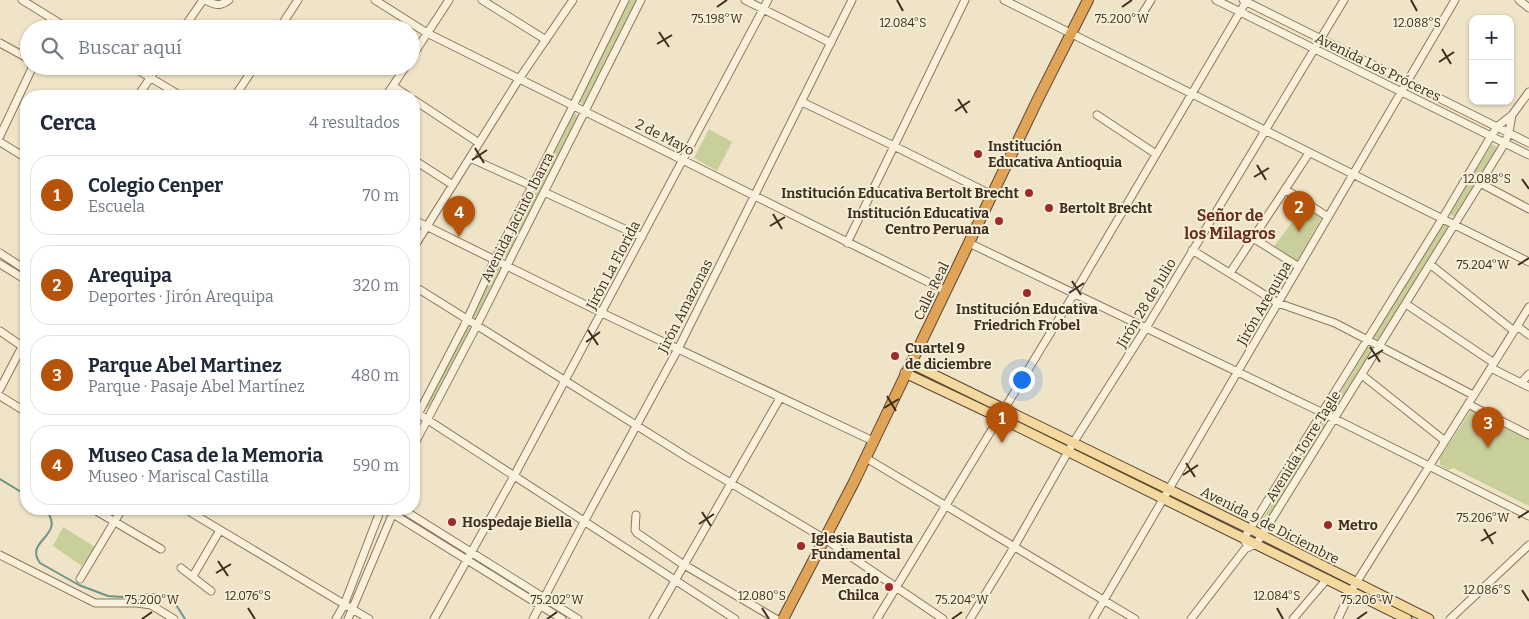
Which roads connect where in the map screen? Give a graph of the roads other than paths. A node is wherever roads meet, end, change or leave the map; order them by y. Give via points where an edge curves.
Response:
1 (22, 0) edge
2 (204, 0) edge
3 (229, 0) edge
4 (298, 0) edge
5 (375, 0) edge
6 (449, 0) edge
7 (482, 0) edge
8 (573, 0) edge
9 (625, 0) edge
10 (641, 0) edge
11 (745, 0) edge
12 (768, 0) edge
13 (852, 0) edge
14 (965, 0) edge
15 (1004, 0) edge
16 (1088, 0) edge
17 (1151, 0) edge
18 (1216, 0) edge
19 (1245, 0) edge
20 (1344, 0) edge
21 (1456, 0) edge
22 (1519, 0) edge
23 (1529, 8) edge
24 (763, 9) junction
25 (1240, 12) junction
26 (1142, 16) dead end
27 (54, 20) edge
28 (190, 20) edge
29 (285, 20) edge
30 (407, 20) edge
31 (420, 29) edge
32 (427, 33) junction
33 (1071, 34) junction
34 (1320, 38) junction
35 (546, 40) junction
36 (0, 43) edge
37 (831, 43) junction
38 (420, 44) edge
39 (1313, 49) junction
40 (20, 54) edge
41 (598, 55) junction
42 (610, 62) junction
43 (29, 75) edge
44 (145, 75) edge
45 (152, 75) edge
46 (249, 75) edge
47 (400, 75) edge
48 (150, 78) junction
49 (519, 79) junction
50 (1407, 82) junction
51 (393, 86) junction
52 (22, 90) edge
53 (142, 90) edge
54 (171, 90) edge
55 (239, 90) edge
56 (390, 90) edge
57 (399, 90) edge
58 (1401, 92) junction
59 (1529, 92) edge
60 (20, 94) edge
61 (1191, 94) junction
62 (802, 102) junction
63 (420, 104) edge
64 (574, 106) junction
65 (584, 112) junction
66 (1098, 115) dead end
67 (1512, 115) junction
68 (1498, 126) junction
69 (1264, 130) junction
70 (1509, 132) junction
71 (0, 136) edge
72 (1491, 136) junction
73 (0, 142) edge
74 (1529, 142) edge
75 (479, 143) junction
76 (1505, 143) junction
77 (894, 146) junction
78 (1309, 153) junction
79 (20, 154) edge
80 (1156, 154) junction
81 (1529, 155) edge
82 (470, 158) junction
83 (683, 160) junction
84 (420, 164) edge
85 (1353, 175) junction
86 (1480, 183) junction
87 (453, 185) junction
88 (532, 186) junction
89 (1285, 189) junction
90 (544, 192) junction
91 (755, 196) junction
92 (992, 196) junction
93 (1529, 209) edge
94 (1328, 217) junction
95 (1442, 219) junction
96 (420, 223) edge
97 (1454, 225) junction
98 (427, 226) junction
99 (420, 237) edge
100 (642, 237) junction
101 (1253, 238) junction
102 (846, 243) junction
103 (969, 243) junction
104 (1192, 250) junction
105 (0, 253) edge
106 (495, 260) junction
107 (1529, 262) edge
108 (0, 264) edge
109 (507, 265) junction
110 (1431, 265) junction
111 (20, 266) edge
112 (1299, 267) junction
113 (1230, 274) junction
114 (20, 276) edge
115 (420, 290) edge
116 (946, 291) junction
117 (1074, 294) junction
118 (1278, 303) junction
119 (1406, 304) junction
120 (1529, 307) edge
121 (602, 312) junction
122 (468, 320) junction
123 (477, 325) junction
124 (1146, 328) junction
125 (1516, 328) junction
126 (0, 331) edge
127 (1529, 335) edge
128 (1366, 339) junction
129 (20, 345) edge
130 (1380, 346) junction
131 (678, 349) junction
132 (20, 355) edge
133 (910, 363) junction
134 (1492, 366) junction
135 (1238, 372) junction
136 (905, 373) junction
137 (1529, 374) edge
138 (1362, 375) junction
139 (565, 380) junction
140 (1521, 383) junction
141 (1529, 387) edge
142 (0, 389) edge
143 (1474, 395) junction
144 (0, 396) edge
145 (780, 398) junction
146 (1468, 404) junction
147 (420, 405) edge
148 (20, 408) edge
149 (1004, 409) junction
150 (1321, 412) junction
151 (420, 415) edge
152 (1000, 418) junction
153 (1334, 419) junction
154 (428, 420) junction
155 (637, 425) junction
156 (420, 434) edge
157 (1529, 435) edge
158 (1445, 440) junction
159 (874, 441) junction
160 (1073, 443) junction
161 (1068, 452) junction
162 (866, 458) junction
163 (1429, 466) junction
164 (514, 476) junction
165 (732, 483) junction
166 (1170, 490) junction
167 (1164, 500) junction
168 (945, 506) junction
169 (104, 515) edge
170 (118, 515) edge
171 (195, 515) edge
172 (379, 515) edge
173 (390, 515) edge
174 (398, 515) edge
175 (412, 515) edge
176 (636, 515) dead end
177 (1529, 516) edge
178 (114, 521) junction
179 (584, 522) junction
180 (1250, 529) junction
181 (220, 530) junction
182 (1262, 535) junction
183 (1244, 538) junction
184 (825, 539) junction
185 (1256, 544) junction
186 (1529, 545) edge
187 (1014, 547) junction
188 (160, 549) dead end
189 (1245, 550) junction
190 (472, 552) junction
191 (0, 555) edge
192 (468, 561) junction
193 (685, 565) junction
194 (181, 568) dead end
195 (193, 576) junction
196 (80, 579) dead end
197 (1327, 579) junction
198 (675, 581) junction
199 (1353, 587) junction
200 (896, 588) junction
201 (211, 591) dead end
202 (544, 598) junction
203 (1105, 601) junction
204 (344, 605) junction
205 (540, 606) junction
206 (353, 610) junction
207 (174, 619) edge
208 (336, 619) edge
209 (348, 619) edge
210 (369, 619) edge
211 (434, 619) edge
212 (533, 619) edge
213 (562, 619) edge
214 (578, 619) edge
215 (653, 619) edge
216 (735, 619) edge
217 (776, 619) edge
218 (782, 619) edge
219 (877, 619) edge
220 (943, 619) edge
221 (970, 619) edge
222 (1093, 619) edge
223 (1135, 619) edge
224 (1191, 619) edge
225 (1293, 619) edge
226 (1338, 619) edge
227 (1407, 619) edge
228 (1429, 619) edge
229 (1450, 619) edge

1 - 27 street
2 - 3 street via 220,5
2 - 28 street
4 - 29 street
5 - 30 street, 2 de Mayo
6 - 32 street
7 - 35 street
8 - 35 street
9 - 41 street, Avenida Jacinto Ibarra
10 - 42 street, Avenida Jacinto Ibarra
11 - 24 street
12 - 24 street, Jirón La Florida
13 - 37 street, Jirón Amazonas
14 - 77 street
15 - 33 street
16 - 33 highway, Calle Real
17 - 26 street
18 - 25 street, Avenida Los Próceres
19 - 25 street
19 - 34 street, Avenida Los Próceres
20 - 34 street, Jirón 28 de Julio
21 - 50 street, Jirón Arequipa
22 - 23 street
24 - 37 street
24 - 83 street, Jirón La Florida
25 - 39 street, Avenida Los Próceres
25 - 61 street
31 - 32 street, 2 de Mayo
32 - 38 street
32 - 49 street, 2 de Mayo
33 - 61 street
33 - 92 highway, Calle Real
34 - 39 street, Jirón 28 de Julio
34 - 50 street, Avenida Los Próceres
35 - 49 street
36 - 40 street
37 - 62 street, Jirón Amazonas
39 - 58 street, Avenida Los Próceres
39 - 69 street, Jirón 28 de Julio
41 - 42 street
41 - 64 street, Avenida Jacinto Ibarra
42 - 65 street, Avenida Jacinto Ibarra
43 - 52 street
44 - 48 street
45 - 48 street
46 - 55 street
47 - 51 street
48 - 53 street
48 - 54 street
49 - 64 street, 2 de Mayo
49 - 75 street
50 - 58 street, Jirón Arequipa
50 - 68 street, Avenida Los Próceres
51 - 56 street
51 - 57 street
58 - 72 street, Avenida Los Próceres
58 - 85 street, Jirón Arequipa
59 - 67 street, Avenida Torre Tagle
60 - 71 street
61 - 69 street
61 - 80 street
62 - 77 street
62 - 91 street, Jirón Amazonas
63 - 75 street
64 - 65 street, 2 de Mayo
64 - 88 street, Avenida Jacinto Ibarra
65 - 83 street, 2 de Mayo
65 - 90 street, Avenida Jacinto Ibarra
66 - 80 street
67 - 68 street, Avenida Torre Tagle
67 - 70 street, Avenida Torre Tagle
68 - 70 street, Avenida Los Próceres
68 - 72 street, Avenida Torre Tagle
69 - 78 street
69 - 104 street, Jirón 28 de Julio
70 - 74 street, Avenida Los Próceres
70 - 76 street, Avenida Torre Tagle
72 - 76 street, Avenida Los Próceres
72 - 95 street, Avenida Torre Tagle
73 - 79 street
75 - 82 street
76 - 81 street, Avenida Los Próceres
76 - 86 street, Avenida Torre Tagle
77 - 92 street
77 - 102 street
78 - 85 street
78 - 89 street
80 - 117 street
82 - 87 street
82 - 88 street
83 - 91 street, 2 de Mayo
83 - 100 street, Jirón La Florida
84 - 87 street
85 - 94 street, Jirón Arequipa
85 - 95 street
86 - 93 street
86 - 97 street, Avenida Torre Tagle
87 - 98 street
88 - 106 street, Avenida Jacinto Ibarra
89 - 94 street
89 - 101 street
90 - 100 street
90 - 109 street, Avenida Jacinto Ibarra
91 - 102 street, 2 de Mayo
91 - 131 street, Jirón Amazonas
92 - 103 highway, Calle Real
94 - 112 street, Jirón Arequipa
95 - 97 street
95 - 128 street, Avenida Torre Tagle
96 - 98 street
97 - 107 street
97 - 110 street, Avenida Torre Tagle
98 - 99 street
98 - 106 street
100 - 121 street, Jirón La Florida
101 - 112 street
101 - 113 street
102 - 116 street, 2 de Mayo
103 - 116 highway, Calle Real
103 - 117 street
104 - 113 street
104 - 124 street, Jirón 28 de Julio
105 - 111 street
106 - 109 street
106 - 122 street, Avenida Jacinto Ibarra
108 - 114 street
109 - 121 street
109 - 123 street, Avenida Jacinto Ibarra
110 - 119 street, Avenida Torre Tagle
110 - 125 street
112 - 118 street, Jirón Arequipa
113 - 118 street
115 - 122 street
116 - 133 highway, Calle Real
117 - 124 street
117 - 149 street
118 - 128 street via 1335,323
118 - 135 street, Jirón Arequipa
119 - 130 street, Avenida Torre Tagle
119 - 134 street
120 - 125 street
121 - 131 street
121 - 139 street, Jirón La Florida
122 - 123 street
122 - 147 street, Avenida Jacinto Ibarra
123 - 139 street
123 - 154 street, Avenida Jacinto Ibarra
124 - 135 street
124 - 160 street, Jirón 28 de Julio
125 - 127 street
125 - 134 street
126 - 129 street
128 - 130 street
128 - 150 street, Avenida Torre Tagle
130 - 138 street, Avenida Torre Tagle
130 - 143 street
131 - 145 street
131 - 155 street, Jirón Amazonas
132 - 142 street
133 - 136 highway, Calle Real
133 - 149 main road, Avenida 9 de Diciembre
134 - 140 street
134 - 143 street
135 - 150 street
135 - 166 street, Jirón Arequipa
136 - 152 main road, Avenida 9 de Diciembre
136 - 159 highway, Calle Real
137 - 140 street
138 - 153 street, Avenida Torre Tagle
138 - 158 street
139 - 155 street
139 - 164 street, Jirón La Florida
140 - 141 street
143 - 146 street
144 - 148 street
145 - 159 street
145 - 165 street
146 - 157 street
146 - 158 street
149 - 152 street
149 - 160 main road, Avenida 9 de Diciembre
150 - 153 street
150 - 180 street, Avenida Torre Tagle
151 - 154 street
152 - 161 main road, Avenida 9 de Diciembre
152 - 168 street
153 - 163 street
153 - 182 street, Avenida Torre Tagle
154 - 156 street, Avenida Jacinto Ibarra
154 - 164 street
155 - 165 street
155 - 179 street, Jirón Amazonas
158 - 163 street
159 - 162 highway, Calle Real
160 - 161 street, Jirón 28 de Julio
160 - 166 main road, Avenida 9 de Diciembre
161 - 167 main road, Avenida 9 de Diciembre
161 - 187 street, Jirón 28 de Julio
162 - 168 street
162 - 184 highway, Calle Real
163 - 177 street
163 - 199 street
164 - 179 street
164 - 190 street, Jirón La Florida
165 - 184 street
165 - 193 street
166 - 167 street, Jirón Arequipa
166 - 180 main road, Avenida 9 de Diciembre
167 - 183 main road, Avenida 9 de Diciembre
167 - 203 street, Jirón Arequipa
168 - 187 street
168 - 200 street
169 - 178 street
170 - 178 street
171 - 181 street
172 - 204 street
173 - 206 street
174 - 192 street
175 - 190 street
176 - 193 street via 637,533
178 - 188 street
178 - 196 street
179 - 198 street
179 - 202 street, Jirón Amazonas
180 - 182 main road, Avenida 9 de Diciembre
180 - 183 street, Avenida Torre Tagle
181 - 195 street
181 - 204 street
182 - 185 street, Avenida Torre Tagle
182 - 199 main road, Avenida 9 de Diciembre
183 - 185 main road, Avenida 9 de Diciembre
183 - 189 street
184 - 200 street
184 - 218 highway, Calle Real
185 - 189 street, Avenida Torre Tagle
185 - 197 main road, Avenida 9 de Diciembre
186 - 229 street
187 - 203 street
187 - 221 street, Jirón 28 de Julio
189 - 224 street
190 - 192 street, Jirón La Florida
190 - 202 street
191 - 207 street via 95,603 151,605
192 - 205 street
192 - 211 street, Jirón La Florida
193 - 198 street
193 - 217 street
194 - 195 street
195 - 201 street
197 - 199 main road, Avenida 9 de Diciembre
197 - 225 street
198 - 215 street
198 - 216 street
199 - 226 street
199 - 227 main road, Avenida 9 de Diciembre
199 - 228 main road, Avenida 9 de Diciembre
200 - 219 street
200 - 220 street
202 - 205 street, Jirón Amazonas
202 - 214 street
203 - 222 street, Jirón Arequipa
203 - 223 street
204 - 206 street
204 - 208 street
205 - 212 street, Jirón Amazonas
205 - 213 street
206 - 209 street
206 - 210 street

